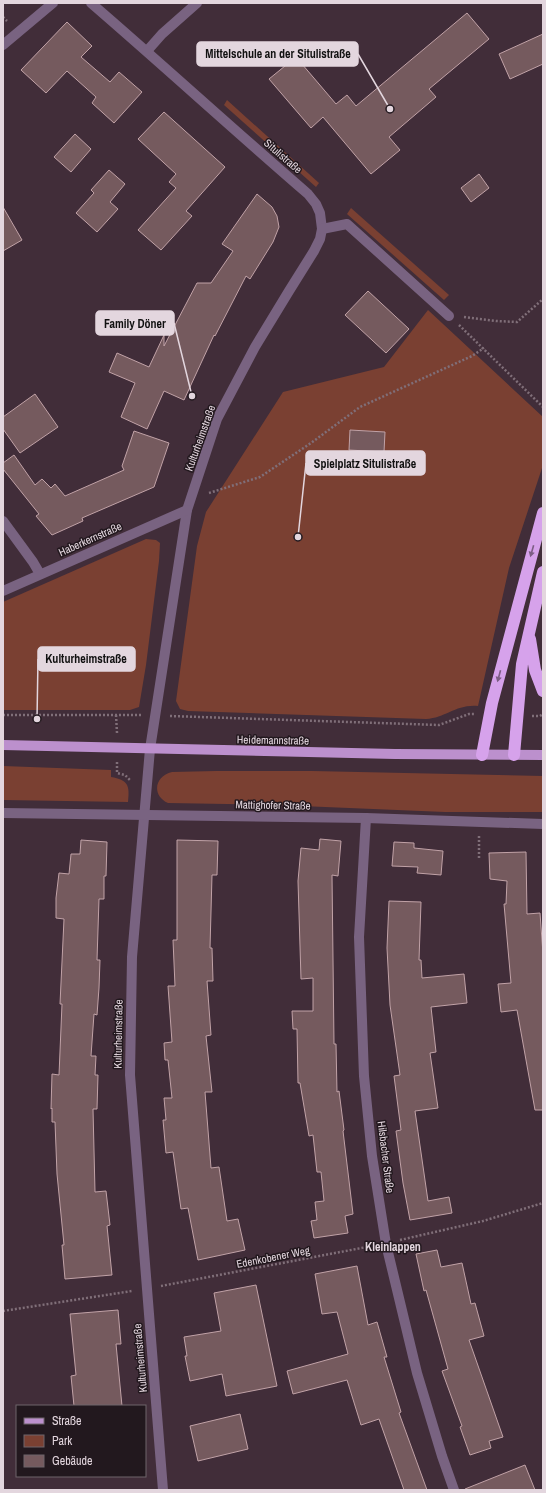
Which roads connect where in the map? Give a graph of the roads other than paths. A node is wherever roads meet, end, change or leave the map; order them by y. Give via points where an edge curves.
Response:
1 (53, 3) edge
2 (91, 3) edge
3 (197, 3) edge
4 (3, 45) edge
5 (147, 51) junction
6 (322, 229) junction
7 (449, 316) road end
8 (187, 510) junction
9 (543, 513) edge
10 (3, 521) edge
11 (543, 572) edge
12 (40, 574) junction
13 (3, 591) edge
14 (528, 632) junction
15 (543, 691) edge
16 (3, 745) edge
17 (150, 749) junction
18 (482, 755) junction
19 (514, 755) junction
20 (543, 755) edge
21 (3, 813) edge
22 (144, 816) junction
23 (366, 818) junction
24 (543, 824) edge
25 (163, 1490) edge
26 (454, 1490) edge

1 - 4 street
2 - 5 street, Situlistraße
3 - 5 street
5 - 6 street, Situlistraße via 308,194 320,214
6 - 7 street via 347,224
6 - 8 street, Kulturheimstraße via 314,251 255,347 217,419
8 - 12 street, Haberkernstraße
8 - 17 street, Kulturheimstraße
9 -> 18 highway via 489,714
10 - 12 street
11 - 14 highway
12 - 13 street, Haberkernstraße
14 - 15 highway via 535,670
14 - 19 highway via 522,664
16 - 17 main road, Heidemannstraße
17 - 18 main road, Heidemannstraße
17 - 22 street, Kulturheimstraße
18 - 19 main road, Heidemannstraße
19 - 20 main road, Heidemannstraße
21 - 22 street, Mattighofer Straße
22 - 23 street, Mattighofer Straße
22 - 25 street, Kulturheimstraße via 132,957 130,1075
23 - 24 street, Mattighofer Straße
23 - 26 street, Hilsbacher Straße via 358,938 364,1076 372,1156 386,1244 417,1374

